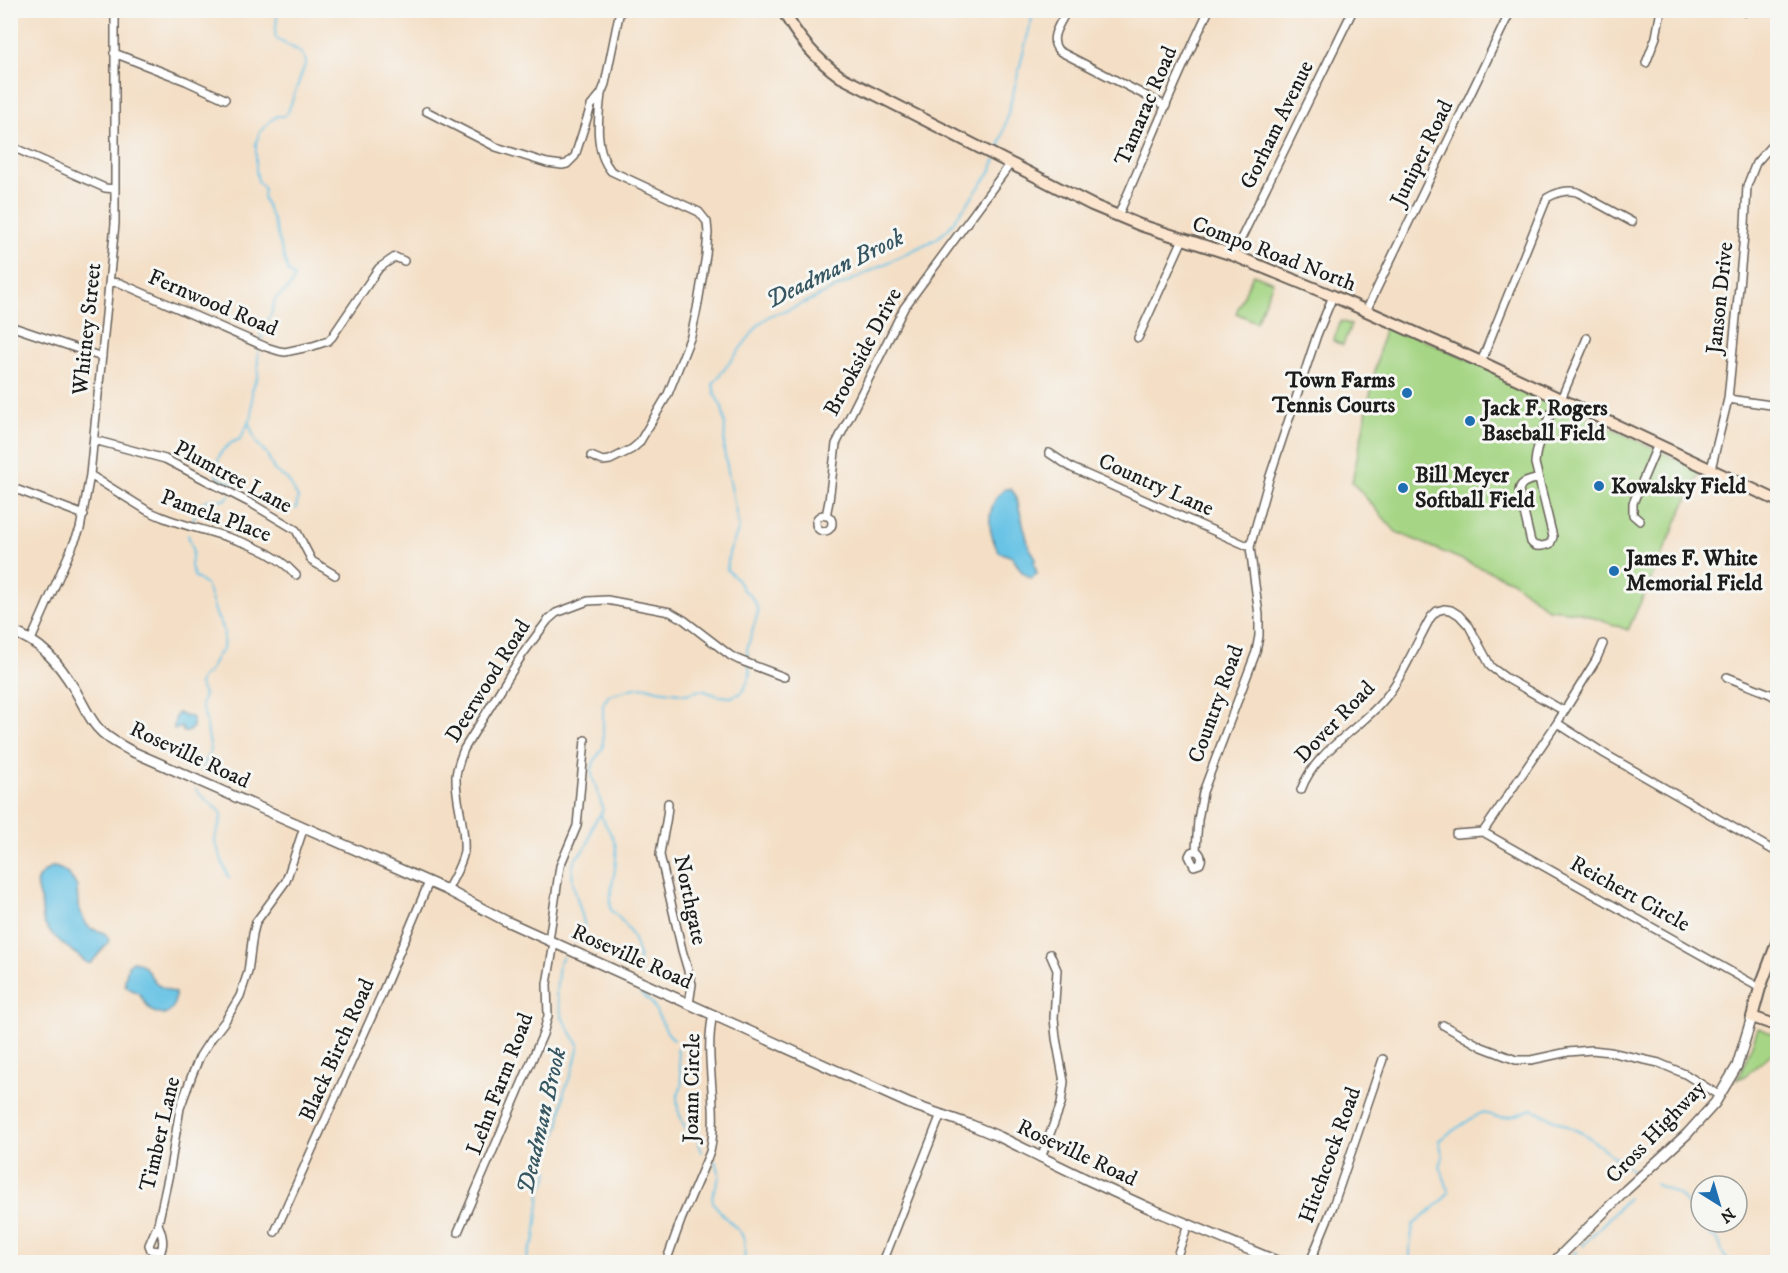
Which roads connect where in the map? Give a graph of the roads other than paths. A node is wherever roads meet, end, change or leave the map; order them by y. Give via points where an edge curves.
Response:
1 (115, 10) edge
2 (620, 10) edge
3 (1067, 10) edge
4 (1209, 10) edge
5 (1353, 10) edge
6 (1511, 10) edge
7 (1661, 10) edge
8 (785, 11) edge
9 (114, 53) junction
10 (1646, 63) dead end
11 (601, 94) junction
12 (225, 99) dead end
13 (1167, 106) junction
14 (426, 111) dead end
15 (1778, 138) edge
16 (10, 146) edge
17 (1002, 159) junction
18 (115, 189) junction
19 (1118, 216) junction
20 (1632, 222) dead end
21 (1183, 239) junction
22 (1233, 255) junction
23 (404, 261) dead end
24 (110, 282) junction
25 (1333, 296) junction
26 (1366, 311) junction
27 (10, 327) edge
28 (1138, 338) dead end
29 (1587, 338) dead end
30 (102, 357) junction
31 (1481, 362) junction
32 (1560, 398) junction
33 (1728, 399) junction
34 (1778, 406) edge
35 (94, 440) junction
36 (1659, 444) junction
37 (1049, 453) dead end
38 (591, 456) dead end
39 (1711, 469) junction
40 (90, 475) junction
41 (1539, 478) junction
42 (10, 487) edge
43 (1778, 501) edge
44 (84, 515) junction
45 (826, 516) dead end
46 (1640, 521) dead end
47 (1250, 547) junction
48 (296, 575) dead end
49 (335, 575) dead end
50 (10, 631) edge
51 (31, 640) junction
52 (1603, 644) dead end
53 (784, 677) dead end
54 (1727, 677) dead end
55 (1778, 699) edge
56 (1564, 711) junction
57 (1557, 723) junction
58 (585, 740) dead end
59 (1301, 790) dead end
60 (668, 803) dead end
61 (304, 827) junction
62 (1483, 832) junction
63 (1456, 834) dead end
64 (1196, 850) dead end
65 (1778, 853) edge
66 (429, 882) junction
67 (447, 891) junction
68 (1778, 940) edge
69 (551, 942) junction
70 (1050, 954) dead end
71 (1760, 988) junction
72 (689, 1004) junction
73 (713, 1014) junction
74 (1752, 1017) junction
75 (1443, 1025) dead end
76 (1778, 1026) edge
77 (1383, 1059) dead end
78 (1719, 1096) junction
79 (941, 1114) junction
80 (1041, 1158) junction
81 (158, 1224) junction
82 (1188, 1224) junction
83 (275, 1232) dead end
84 (458, 1232) dead end
85 (160, 1251) junction
86 (156, 1263) edge
87 (666, 1263) edge
88 (883, 1263) edge
89 (1175, 1263) edge
90 (1279, 1263) edge
91 (1310, 1263) edge
92 (1554, 1263) edge

1 - 9 street, Whitney Street
2 - 11 street
3 - 13 street via 1053,38 1059,51
4 - 13 street, Tamarac Road
5 - 22 street, Gorham Avenue
6 - 26 street, Juniper Road
7 - 10 street
8 - 17 main road, Compo Road North via 806,47 841,77
9 - 12 street
9 - 18 street, Whitney Street
11 - 14 street via 591,106 575,156 562,165 496,147
11 - 38 street via 597,123 604,160 611,171 699,212 708,233 693,327 668,394 632,449 610,460
13 - 19 street, Tamarac Road
15 - 33 street, Janson Drive via 1756,163 1748,186
16 - 18 street
17 - 19 main road, Compo Road North
17 - 45 street, Brookside Drive via 904,308 836,444
18 - 24 street, Whitney Street
19 - 21 main road, Compo Road North
20 - 31 street via 1577,192 1568,190 1547,198
21 - 22 main road, Compo Road North
21 - 28 street
22 - 25 main road, Compo Road North
23 - 24 street, Fernwood Road via 395,257 379,268 327,341 285,352
24 - 30 street, Whitney Street
25 - 26 main road, Compo Road North
25 - 47 street, Country Road via 1269,479
26 - 31 main road, Compo Road North
27 - 30 street
29 - 32 street
30 - 35 street, Whitney Street
31 - 32 main road, Compo Road North
32 - 36 main road, Compo Road North
32 - 41 street via 1538,441 1535,464
33 - 34 street
33 - 39 street, Janson Drive
35 - 40 street, Whitney Street
35 - 49 street, Plumtree Lane via 165,459 254,505 296,530 312,561
36 - 39 main road, Compo Road North
36 - 46 street via 1633,503 1633,515
37 - 47 street, Country Lane via 1072,468
39 - 43 main road, Compo Road North
40 - 44 street, Whitney Street
40 - 48 street, Pamela Place via 148,511 262,550
41 - 41 street via 1553,537 1550,544 1538,547 1531,542 1519,487
42 - 44 street
44 - 51 street, Whitney Street
47 - 64 street, Country Road via 1259,636 1203,792
50 - 51 street, Roseville Road
51 - 61 street, Roseville Road via 58,666 106,736 161,765
52 - 56 street
53 - 67 street, Deerwood Road via 722,650 684,620 664,610 607,600 588,601 552,615 464,748 456,775 464,854
54 - 55 street
56 - 57 street
56 - 59 street, Dover Road via 1491,667 1466,620 1451,610 1437,611 1383,702 1316,764
57 - 62 street
57 - 65 street
58 - 69 street, Lehn Farm Road via 577,826 560,866
60 - 72 street, Northgate via 660,855 692,984
61 - 66 street, Roseville Road
61 - 81 street, Timber Lane via 286,881 256,922 240,996 200,1056 192,1075 180,1108
62 - 63 street
62 - 71 street, Reichert Circle
66 - 67 street, Roseville Road
66 - 83 street, Black Birch Road
67 - 69 street, Roseville Road
68 - 71 main road, Cross Highway
69 - 72 street, Roseville Road
69 - 84 street, Lehn Farm Road via 546,984 548,1016 543,1034
70 - 80 street via 1057,970 1054,1018 1064,1082 1061,1104
71 - 74 main road, Cross Highway
72 - 73 street, Roseville Road
73 - 79 street, Roseville Road via 910,1104
73 - 87 street, Joann Circle via 709,1030 712,1142
74 - 76 main road
74 - 78 street, Cross Highway via 1739,1061
75 - 78 street via 1516,1060 1592,1050 1659,1063
77 - 91 street, Hitchcock Road
78 - 92 street, Cross Highway via 1688,1134
79 - 80 street, Roseville Road
79 - 88 street
80 - 82 street, Roseville Road
81 - 85 street, Timber Lane via 164,1238
81 - 85 street, Timber Lane via 149,1248
82 - 89 street
82 - 90 street, Roseville Road
85 - 86 street, Timber Lane

